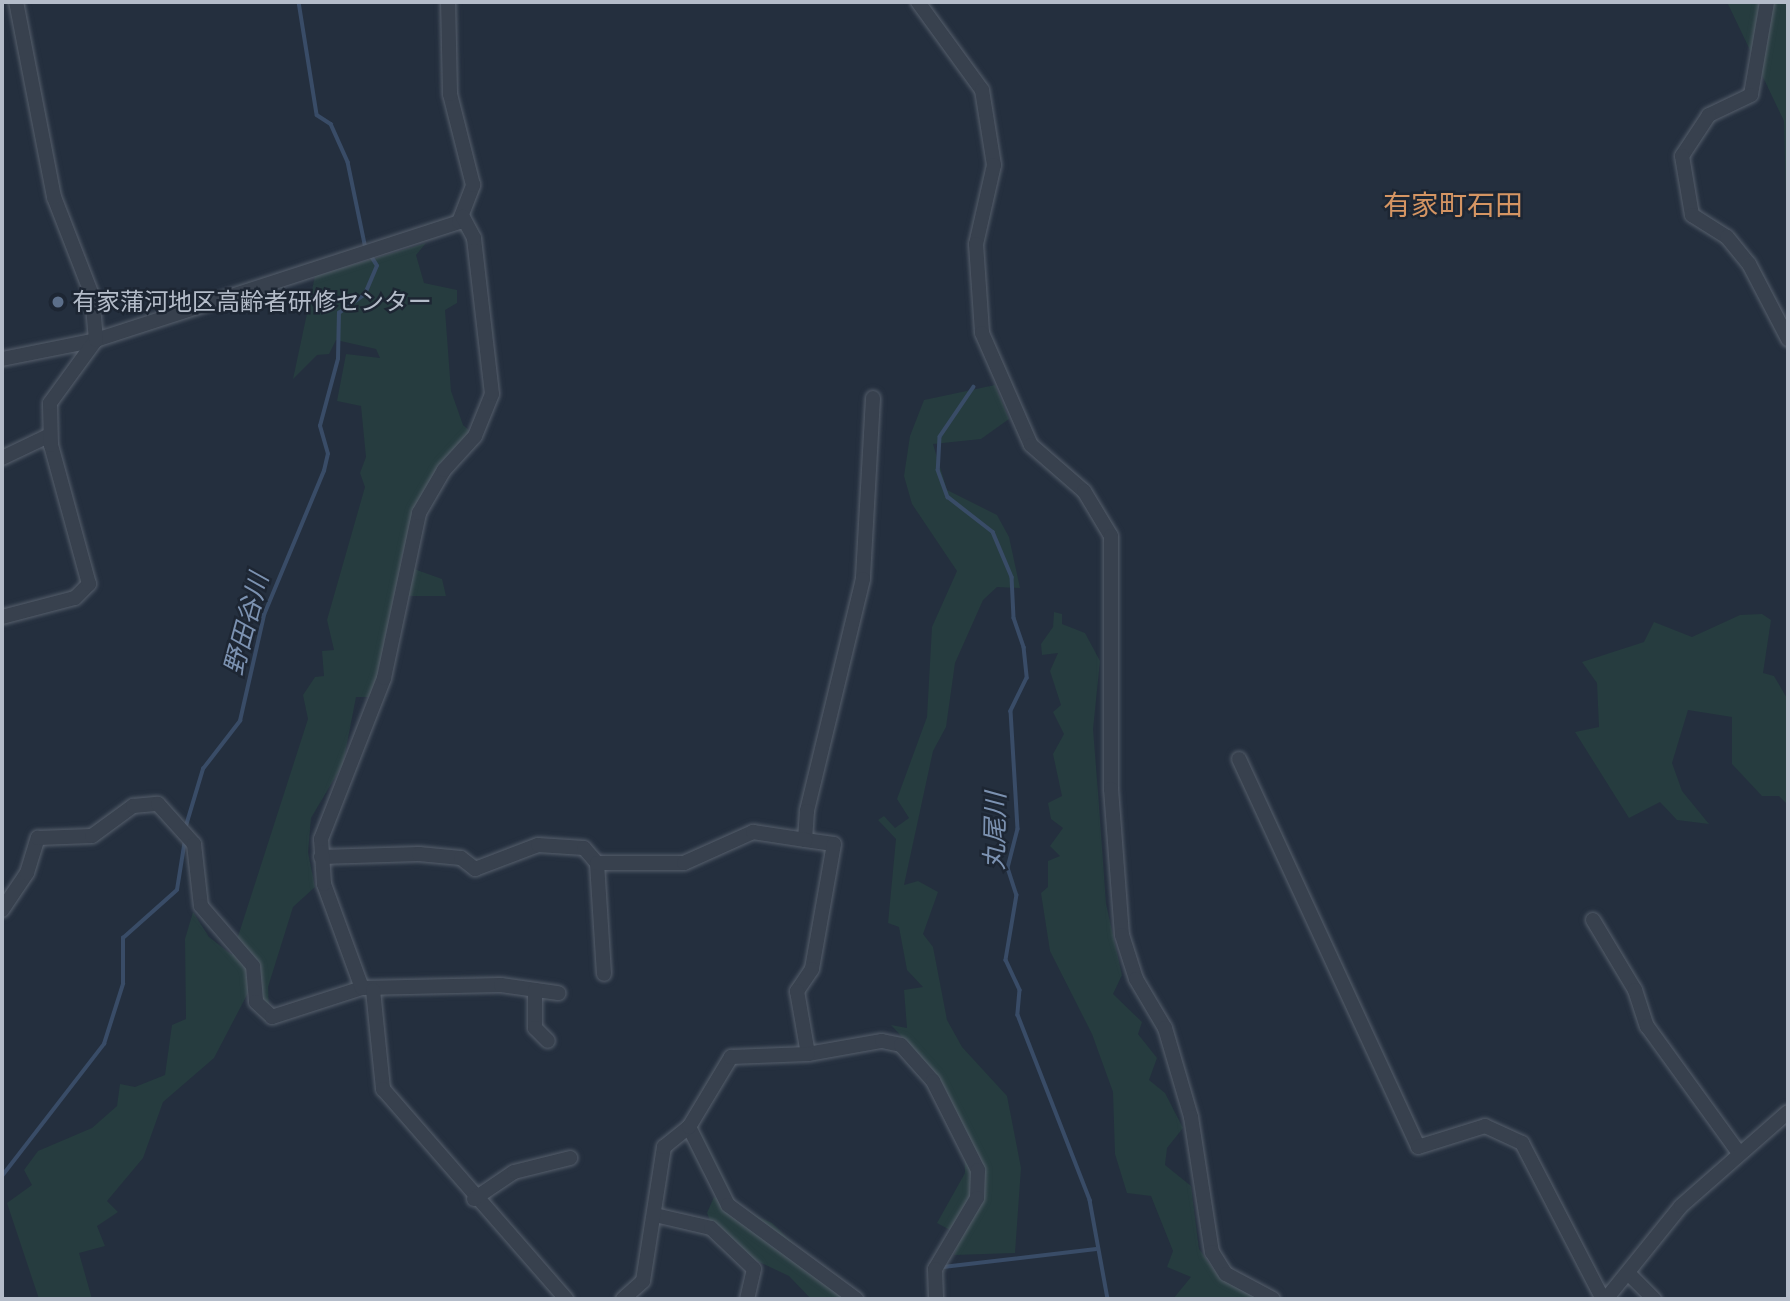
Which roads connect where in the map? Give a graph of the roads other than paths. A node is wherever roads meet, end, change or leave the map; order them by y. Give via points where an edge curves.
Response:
1 (16, 2) edge
2 (449, 2) edge
3 (918, 2) edge
4 (1767, 2) edge
5 (463, 217) junction
6 (1788, 339) edge
7 (96, 340) junction
8 (2, 359) edge
9 (873, 398) dead end
10 (50, 435) junction
11 (2, 458) edge
12 (2, 617) edge
13 (1240, 759) dead end
14 (805, 839) junction
15 (321, 857) junction
16 (597, 863) junction
17 (2, 910) edge
18 (1593, 920) dead end
19 (604, 974) dead end
20 (368, 989) junction
21 (536, 990) junction
22 (558, 993) dead end
23 (548, 1041) dead end
24 (808, 1054) junction
25 (1788, 1112) edge
26 (689, 1126) junction
27 (1740, 1153) junction
28 (570, 1158) dead end
29 (474, 1199) junction
30 (655, 1214) junction
31 (1631, 1276) junction
32 (566, 1299) edge
33 (623, 1299) edge
34 (747, 1299) edge
35 (856, 1299) edge
36 (936, 1299) edge
37 (1273, 1299) edge
38 (1604, 1299) edge
39 (1654, 1299) edge

1 - 7 street via 54,197 92,295
2 - 5 street via 450,93 472,185
3 - 37 street via 982,90 994,165 976,244 982,333 1031,445 1084,491 1111,536 1111,789 1122,934 1136,979 1165,1028 1191,1117 1212,1252 1226,1273
4 - 6 street via 1751,95 1709,115 1682,156 1692,215 1727,237 1749,264
5 - 7 street via 445,229
5 - 15 street via 474,238 492,394 475,436 444,470 419,513 384,678 325,823
7 - 8 street
7 - 10 street via 54,392
9 - 14 street via 863,579
10 - 11 street
10 - 12 street via 89,584 75,598
13 - 38 street via 1418,1147 1485,1126 1522,1143
14 - 16 street via 752,832 684,863
14 - 24 street via 834,844 812,970 797,991
15 - 16 street via 419,854 461,858 475,869 538,845 563,843 584,848
15 - 20 street via 324,884
16 - 19 street
17 - 20 street via 44,835 100,834 141,803 165,808 190,836 198,858 201,906 253,966 256,1002 266,1014 284,1017
18 - 27 street via 1635,990 1647,1027
20 - 21 street
20 - 29 street via 383,1089
21 - 22 street
21 - 23 street via 535,1028
24 - 26 street via 731,1057
24 - 36 street via 894,1041 933,1081 953,1116 980,1182 978,1198 935,1269
25 - 27 street
26 - 30 street via 664,1147
26 - 35 street via 728,1205
27 - 31 street via 1681,1206
28 - 29 street via 514,1172
29 - 32 street
30 - 33 street via 643,1281
30 - 34 street via 711,1228 754,1269
31 - 38 street
31 - 39 street

